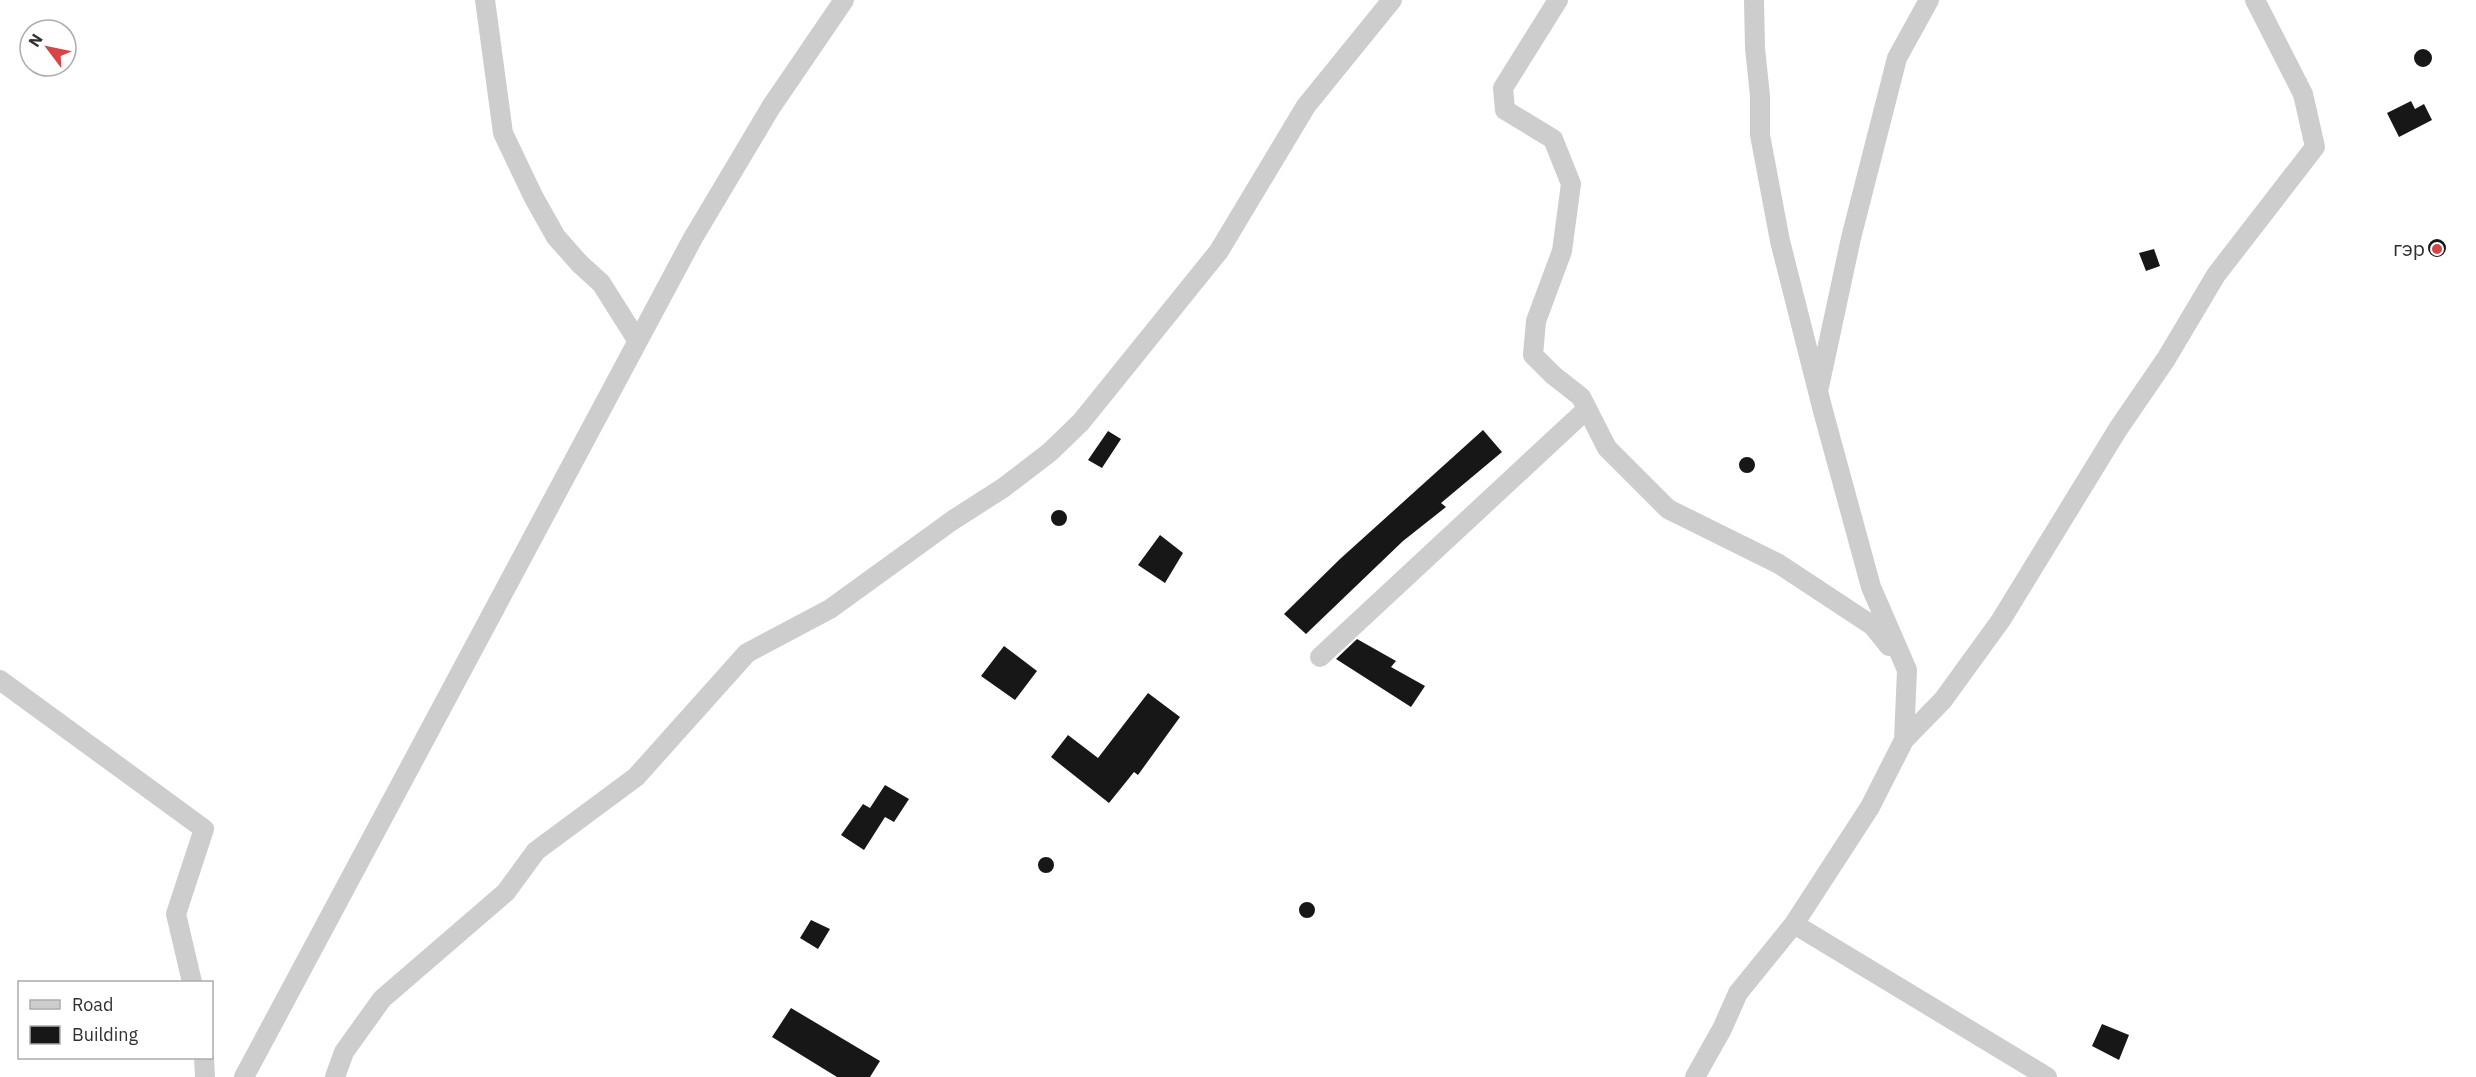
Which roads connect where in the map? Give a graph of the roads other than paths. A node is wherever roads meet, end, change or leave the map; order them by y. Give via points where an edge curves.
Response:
1 (485, 0) edge
2 (844, 0) edge
3 (1392, 0) edge
4 (1557, 0) edge
5 (1754, 0) edge
6 (1929, 0) edge
7 (2255, 0) edge
8 (637, 340) junction
9 (1818, 392) junction
10 (1587, 409) junction
11 (1320, 657) dead end
12 (1908, 670) junction
13 (0, 680) edge
14 (1904, 740) junction
15 (1794, 924) junction
16 (192, 981) edge
17 (204, 1059) edge
18 (205, 1077) edge
19 (244, 1077) edge
20 (334, 1077) edge
21 (1695, 1077) edge
22 (2047, 1077) edge

1 - 8 street via 503,133 556,237 601,283
2 - 8 street via 771,107
3 - 20 street via 1306,106 1219,250 1081,422 1003,488 830,609 747,653 636,777 536,850 506,892 382,999 344,1052
4 - 10 street via 1503,88 1505,110 1553,139 1571,184 1562,251 1536,321 1533,355 1581,397
5 - 9 street via 1760,135 1780,241
6 - 9 street via 1897,58 1851,238
7 - 14 street via 2303,94 2315,147 2216,275 2001,620 1943,700
8 - 19 street
9 - 12 street via 1871,587
10 - 11 street
10 - 12 street via 1607,448 1668,509 1779,564 1873,626
12 - 14 street
13 - 16 street via 204,829 176,914
14 - 15 street via 1870,807
15 - 21 street via 1738,993
15 - 22 street
17 - 18 street

